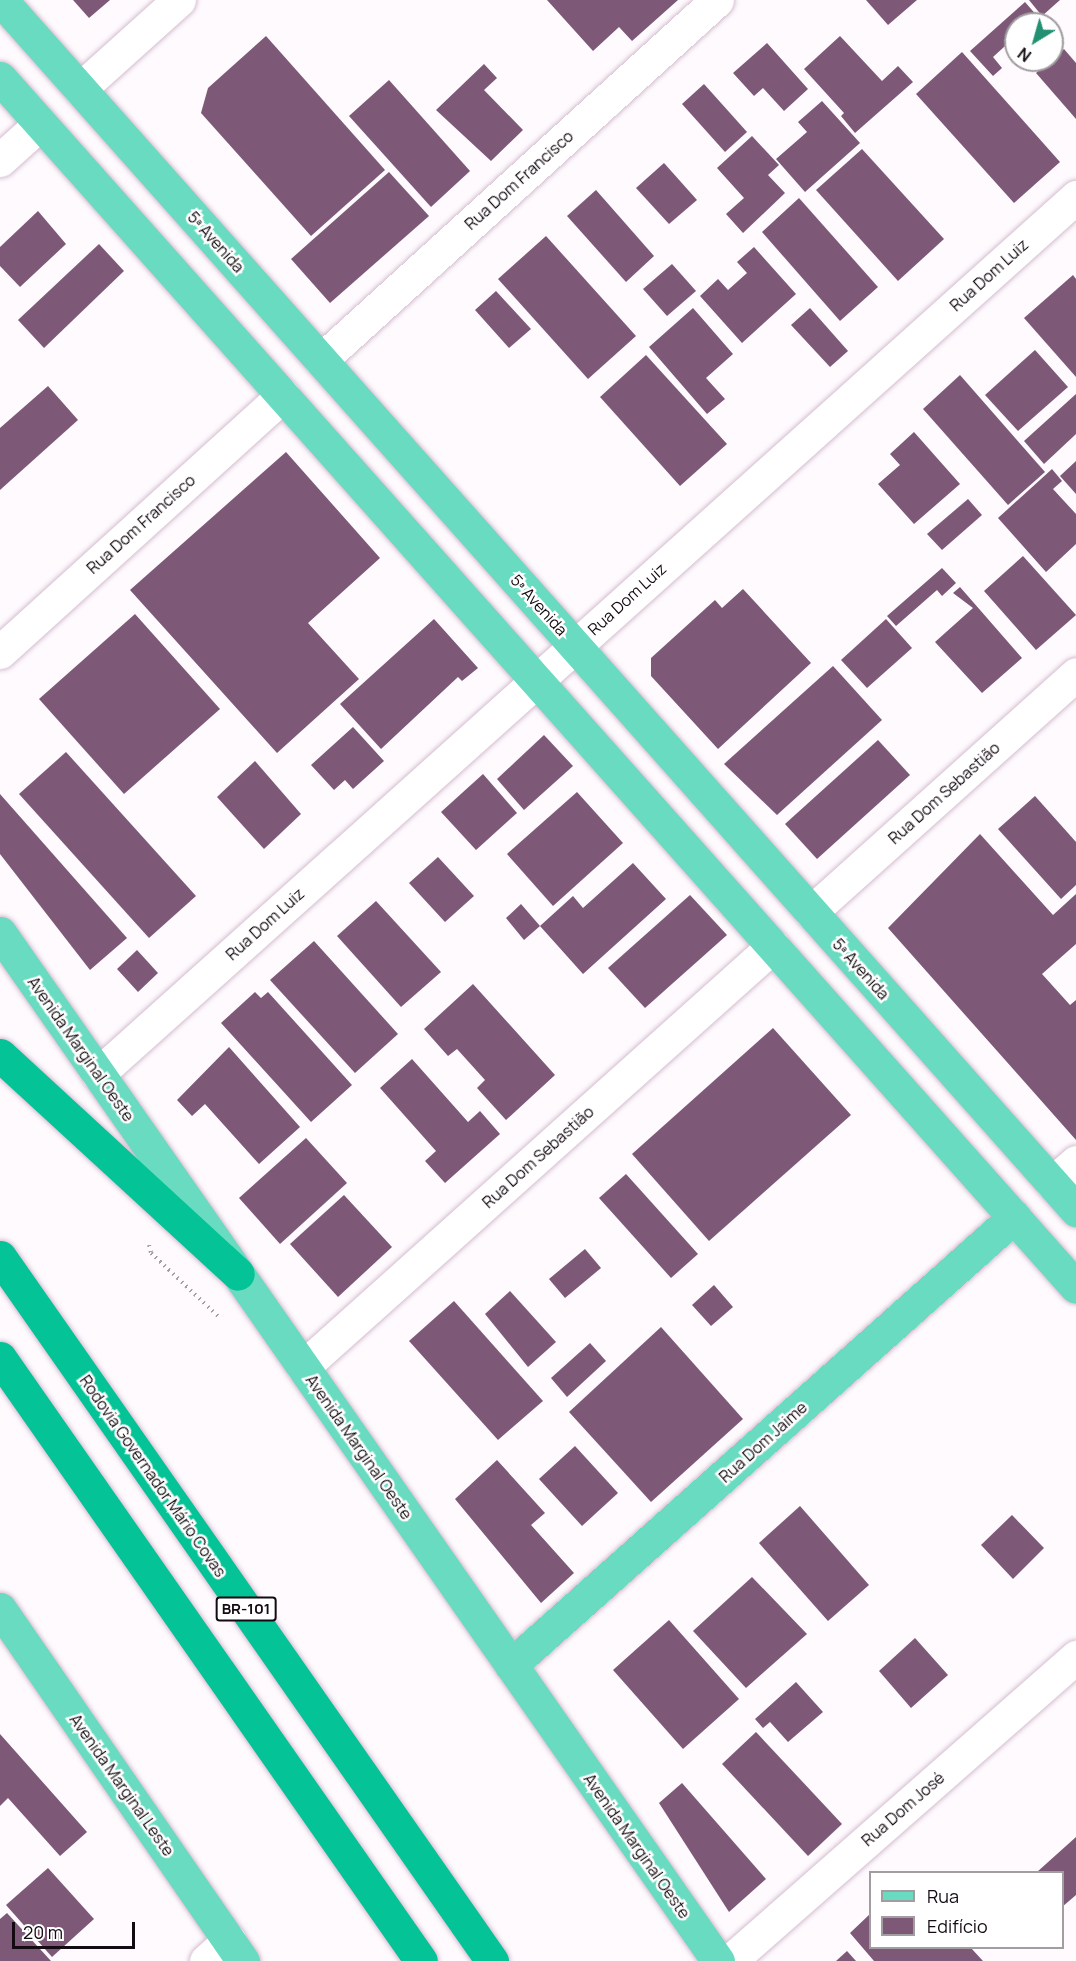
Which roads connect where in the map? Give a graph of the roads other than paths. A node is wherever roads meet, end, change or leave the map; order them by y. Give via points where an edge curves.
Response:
1 (1, 0) edge
2 (179, 0) edge
3 (717, 0) edge
4 (0, 78) edge
5 (80, 88) junction
6 (40, 123) junction
7 (0, 160) edge
8 (1076, 197) edge
9 (321, 360) junction
10 (282, 395) junction
11 (575, 646) junction
12 (0, 652) edge
13 (1076, 674) edge
14 (536, 681) junction
15 (811, 912) junction
16 (0, 933) edge
17 (773, 946) junction
18 (0, 1054) edge
19 (98, 1074) junction
20 (1076, 1162) edge
21 (1052, 1184) junction
22 (1076, 1210) edge
23 (1014, 1217) junction
24 (0, 1257) edge
25 (238, 1274) junction
26 (1076, 1287) edge
27 (0, 1358) edge
28 (303, 1368) junction
29 (5, 1627) edge
30 (1076, 1657) edge
31 (511, 1665) junction
32 (226, 1954) edge
33 (421, 1961) edge
34 (492, 1961) edge
35 (718, 1961) edge
36 (730, 1961) edge

1 - 5 main road, 5ª Avenida
2 - 5 street
3 - 9 street, Rua Dom Francisco
4 - 6 main road
5 - 9 main road, 5ª Avenida
6 - 7 street
6 - 10 main road
8 - 11 street, Rua Dom Luiz
9 - 11 main road, 5ª Avenida
10 - 12 street, Rua Dom Francisco
10 - 14 main road
11 - 14 street, Rua Dom Luiz
11 - 15 main road, 5ª Avenida
13 - 15 street, Rua Dom Sebastião
14 - 17 main road
14 - 19 street, Rua Dom Luiz
15 - 21 main road, 5ª Avenida
16 - 19 main road, Avenida Marginal Oeste
17 - 23 main road
17 - 28 street, Rua Dom Sebastião
18 - 25 highway
19 - 25 main road, Avenida Marginal Oeste
20 - 21 street
21 - 22 main road, 5ª Avenida
23 - 26 main road
23 - 31 main road, Rua Dom Jaime
24 - 34 highway, Rodovia Governador Mário Covas / BR-101
25 - 28 main road, Avenida Marginal Oeste
27 - 33 highway
28 - 31 main road, Avenida Marginal Oeste
29 - 32 main road, Avenida Marginal Leste
30 - 36 street, Rua Dom José
31 - 35 main road, Avenida Marginal Oeste

